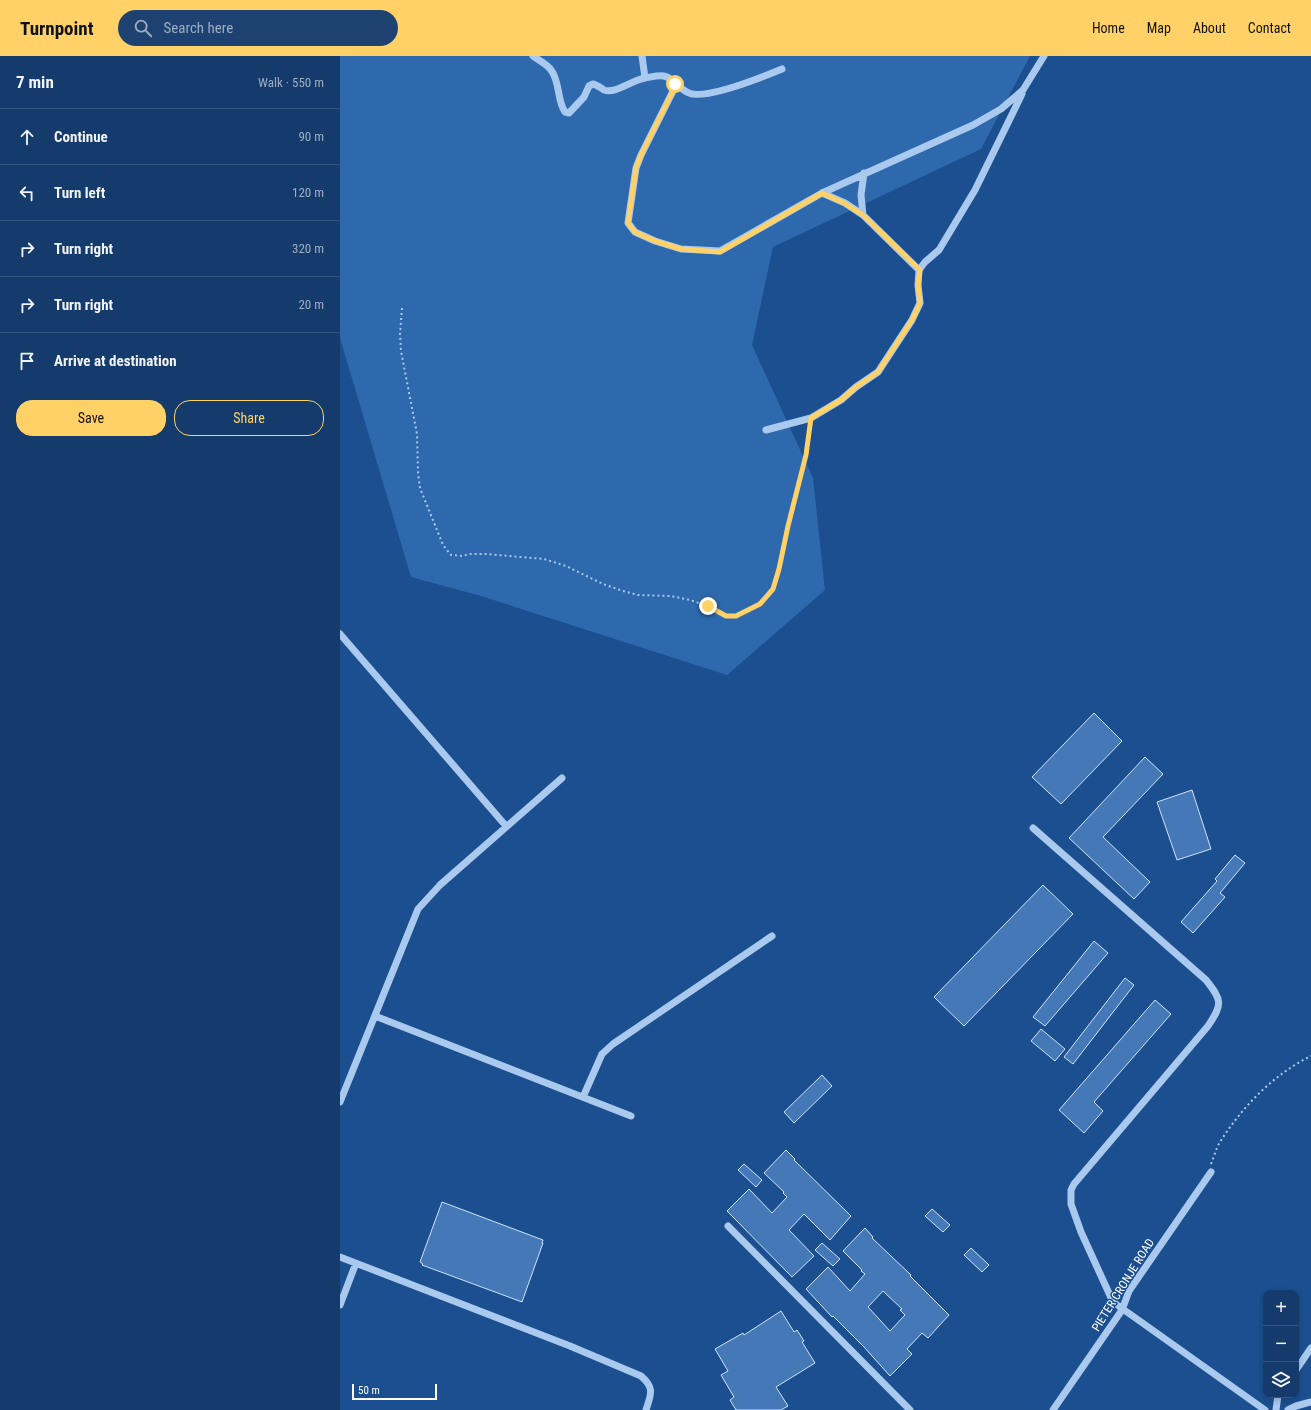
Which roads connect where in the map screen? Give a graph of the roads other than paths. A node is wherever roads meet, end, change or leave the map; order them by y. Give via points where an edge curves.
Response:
1 (533, 56) edge
2 (642, 56) edge
3 (1044, 56) edge
4 (782, 69) dead end
5 (645, 78) junction
6 (672, 80) junction
7 (1023, 90) junction
8 (864, 173) junction
9 (822, 193) junction
10 (863, 215) junction
11 (920, 270) junction
12 (766, 430) dead end
13 (340, 634) edge
14 (562, 778) dead end
15 (506, 826) junction
16 (1033, 828) dead end
17 (772, 936) dead end
18 (375, 1016) junction
19 (583, 1097) junction
20 (340, 1102) edge
21 (631, 1116) dead end
22 (1211, 1172) road end
23 (728, 1226) dead end
24 (340, 1257) edge
25 (356, 1263) junction
26 (340, 1305) edge
27 (1122, 1310) junction
28 (1311, 1348) edge
29 (1299, 1366) edge
30 (1278, 1398) edge
31 (1311, 1402) edge
32 (646, 1410) edge
33 (910, 1410) edge
34 (1053, 1410) edge
35 (1265, 1410) edge
36 (1276, 1410) edge
37 (1288, 1410) edge

1 - 5 street via 551,70 562,108 568,113 593,84 610,91
2 - 5 street
3 - 7 street
4 - 6 street via 746,83 696,95 689,93
5 - 6 street via 663,75
6 - 9 street via 675,84 673,91 636,168 628,223 635,232 681,249 720,252
7 - 8 street via 1001,109 974,125
7 - 11 street via 975,190 939,250
8 - 9 street
8 - 10 street via 861,195
9 - 10 street
10 - 11 street
11 - 12 street via 920,303 912,320 878,372 841,400 811,418
13 - 15 street
14 - 15 street
15 - 18 street via 440,885 418,909
16 - 27 street via 1206,980 1218,996 1216,1014 1208,1026 1071,1190 1071,1204 1081,1232 1112,1302
17 - 19 street via 613,1044 602,1054
18 - 19 street
18 - 20 street
19 - 21 street
22 - 27 street, PIETER CRONJE ROAD via 1130,1291
23 - 33 street
24 - 25 street
25 - 26 street
25 - 32 street via 641,1376 650,1384 651,1389
27 - 34 street, PIETER CRONJE ROAD
27 - 35 street
28 - 29 street
30 - 36 street
31 - 37 street

